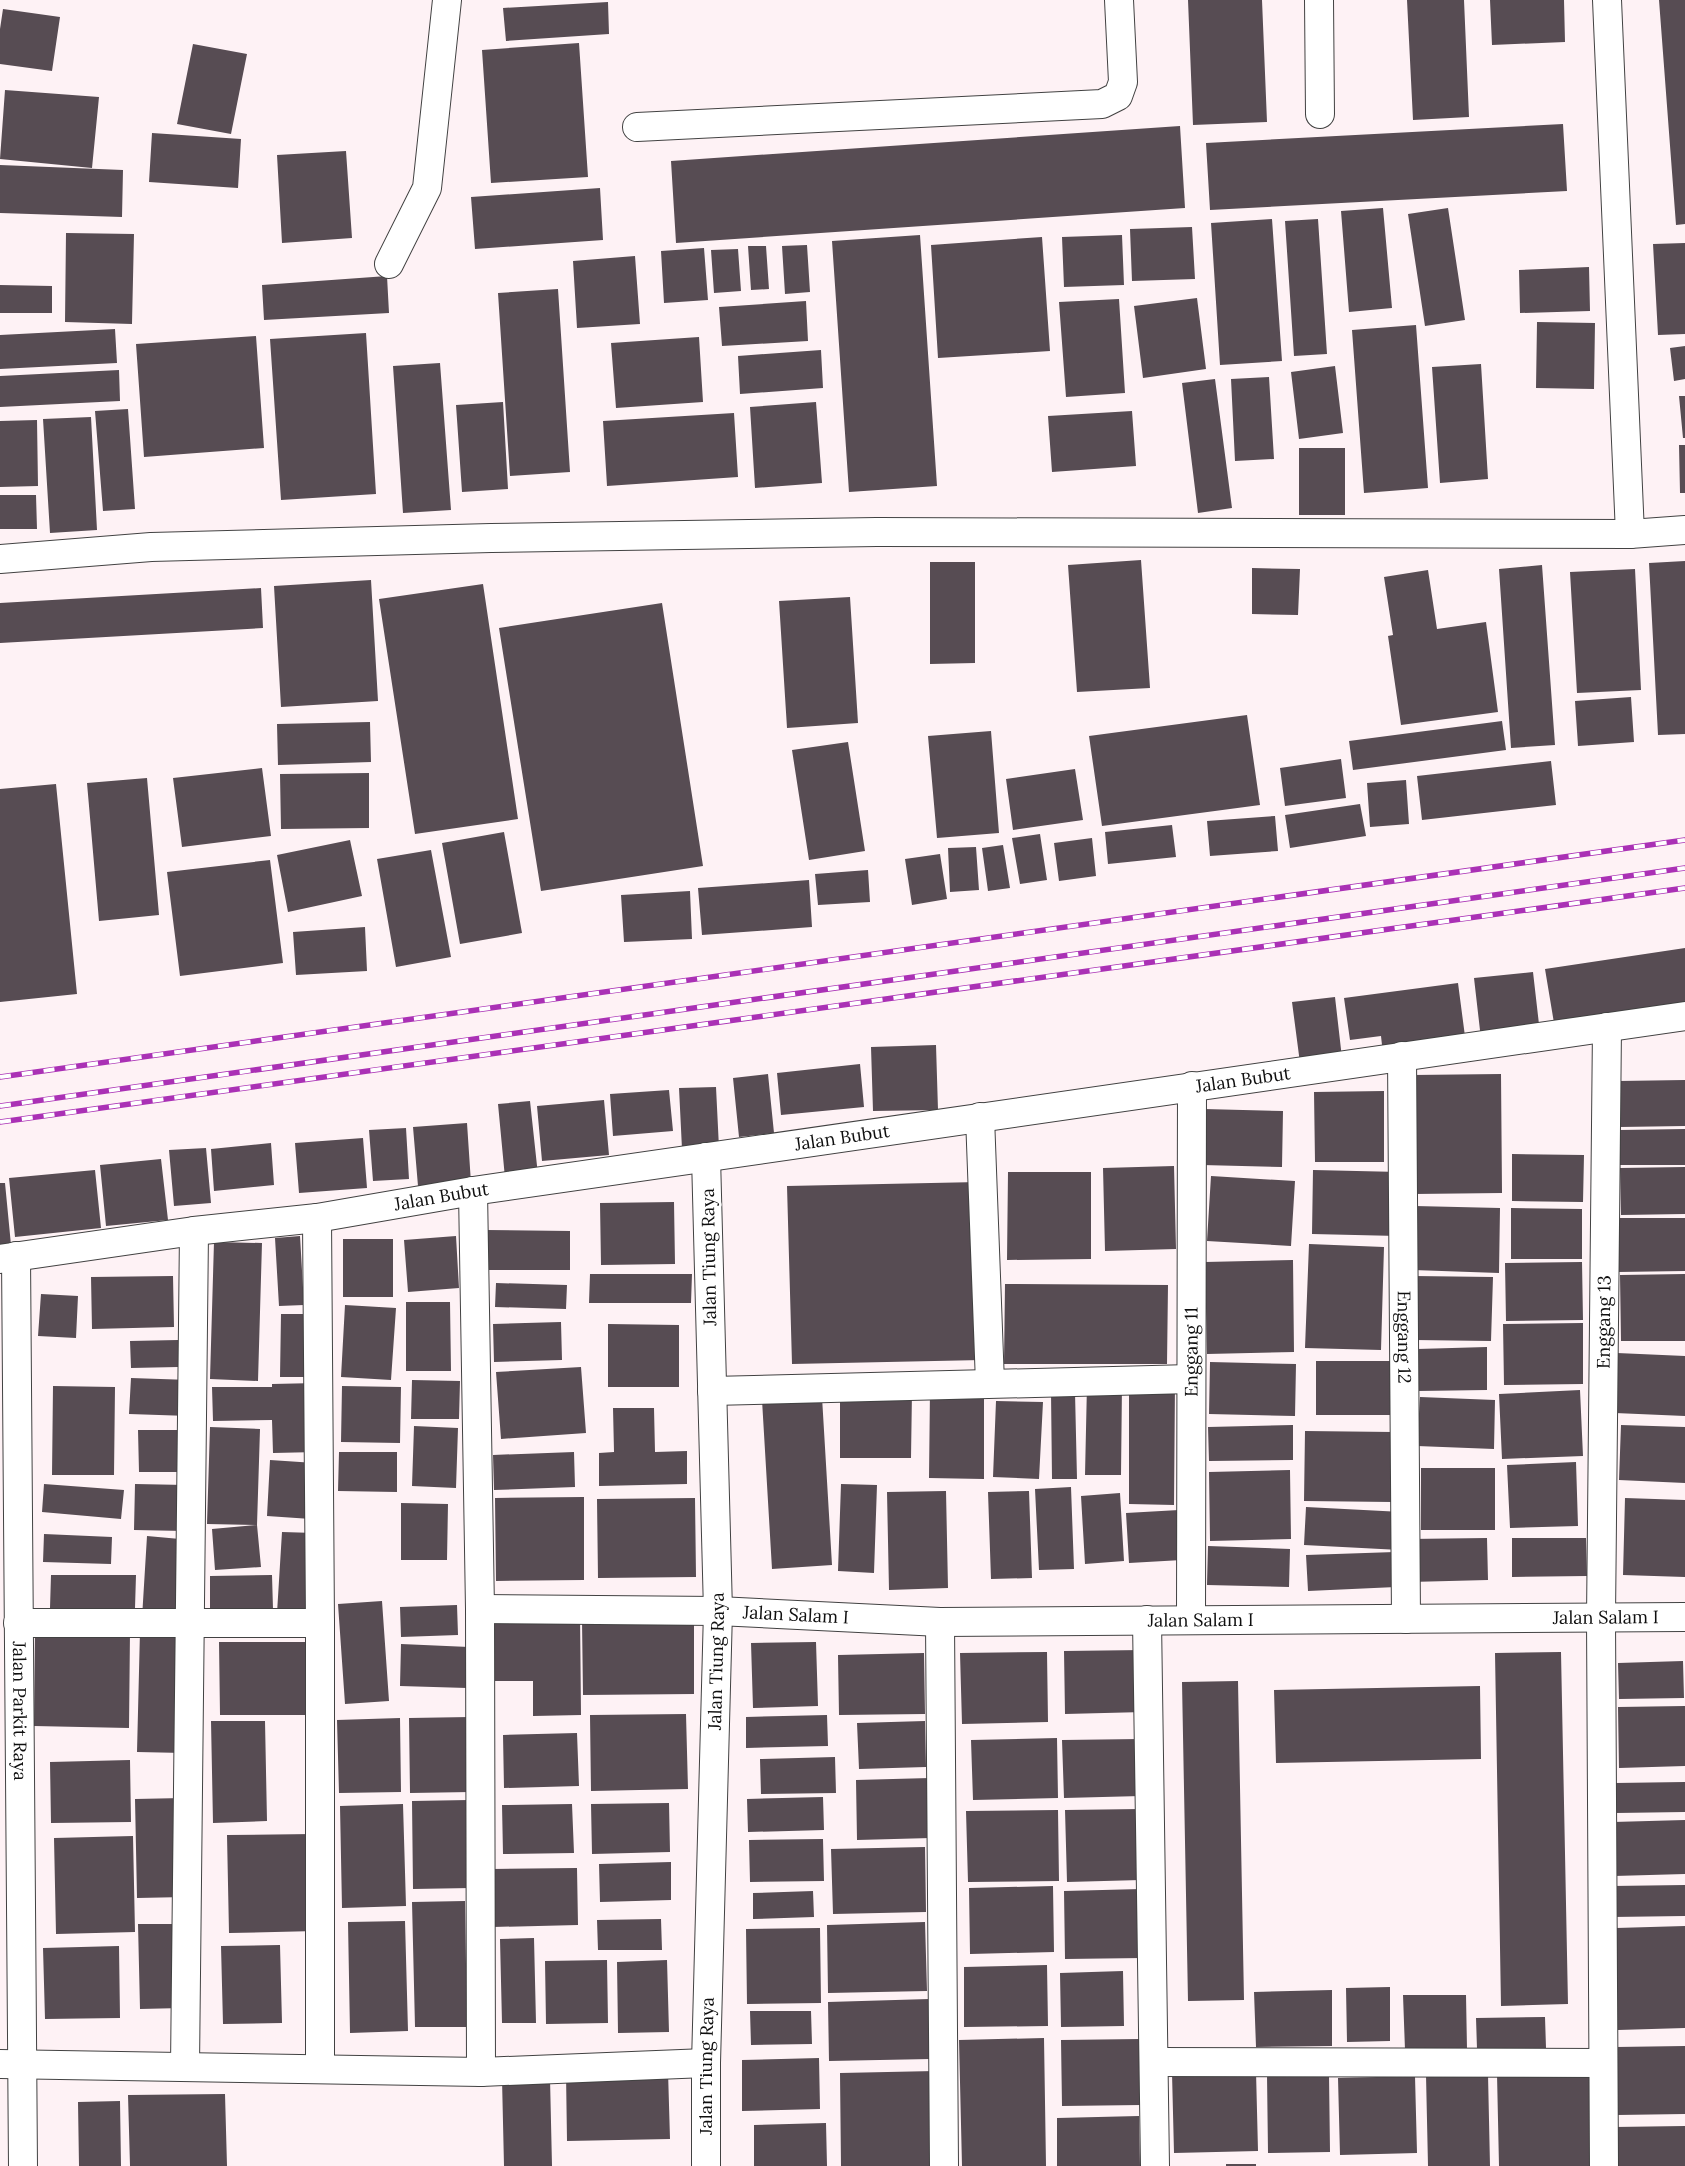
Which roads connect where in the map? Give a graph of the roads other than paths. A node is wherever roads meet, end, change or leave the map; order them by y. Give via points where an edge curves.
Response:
1 (447, 0) edge
2 (1119, 0) edge
3 (1319, 0) edge
4 (1607, 0) edge
5 (1320, 114) dead end
6 (637, 128) dead end
7 (389, 264) dead end
8 (1685, 530) edge
9 (1630, 534) junction
10 (0, 558) edge
11 (1685, 1016) edge
12 (1607, 1027) junction
13 (1402, 1056) junction
14 (1192, 1086) junction
15 (980, 1117) junction
16 (706, 1157) junction
17 (473, 1191) junction
18 (317, 1218) junction
19 (194, 1231) junction
20 (8, 1258) edge
21 (1192, 1378) junction
22 (990, 1383) junction
23 (712, 1391) junction
24 (480, 1609) junction
25 (718, 1611) junction
26 (1685, 1617) edge
27 (1601, 1618) junction
28 (1406, 1619) junction
29 (1147, 1620) junction
30 (1191, 1620) junction
31 (190, 1622) junction
32 (940, 1622) junction
33 (320, 1623) junction
34 (18, 1624) junction
35 (1154, 2062) junction
36 (706, 2063) junction
37 (1603, 2063) junction
38 (11, 2064) edge
39 (186, 2067) junction
40 (320, 2069) junction
41 (481, 2072) junction
42 (23, 2166) edge
43 (706, 2166) edge
44 (944, 2166) edge
45 (1155, 2166) edge
46 (1604, 2166) edge

1 - 7 street via 427,188
2 - 6 street via 1123,82 1118,96 1102,104
3 - 5 street
4 - 9 street
8 - 9 street
9 - 10 street via 778,533 151,548
11 - 12 street, Jalan Bubut
12 - 13 street, Jalan Bubut
12 - 27 street, Enggang 13
13 - 14 street, Jalan Bubut
13 - 28 street, Enggang 12
14 - 15 street, Jalan Bubut
14 - 21 street, Enggang 11
15 - 16 street, Jalan Bubut
15 - 22 street
16 - 17 street, Jalan Bubut
16 - 23 street, Jalan Tiung Raya
17 - 18 street, Jalan Bubut
17 - 24 street
18 - 19 street, Jalan Bubut
18 - 33 street
19 - 20 street, Jalan Bubut
19 - 31 street
20 - 34 street, Jalan Parkit Raya
21 - 22 street
21 - 30 street, Enggang 11
22 - 23 street
23 - 25 street, Jalan Tiung Raya
24 - 25 street, Jalan Salam I
24 - 41 street
25 - 32 street, Jalan Salam I
25 - 36 street, Jalan Tiung Raya
26 - 27 street, Jalan Salam I
27 - 28 street, Jalan Salam I
27 - 37 street, Enggang 13
28 - 30 street, Jalan Salam I
29 - 30 street, Jalan Salam I
29 - 32 street, Jalan Salam I
29 - 35 street
31 - 33 street
31 - 34 street
31 - 39 street
32 - 44 street
33 - 40 street
34 - 38 street, Jalan Parkit Raya
35 - 37 street
35 - 45 street
36 - 41 street
36 - 43 street, Jalan Tiung Raya
37 - 46 street, Enggang 13
38 - 39 street
38 - 42 street, Jalan Parkit Raya
39 - 40 street
40 - 41 street

